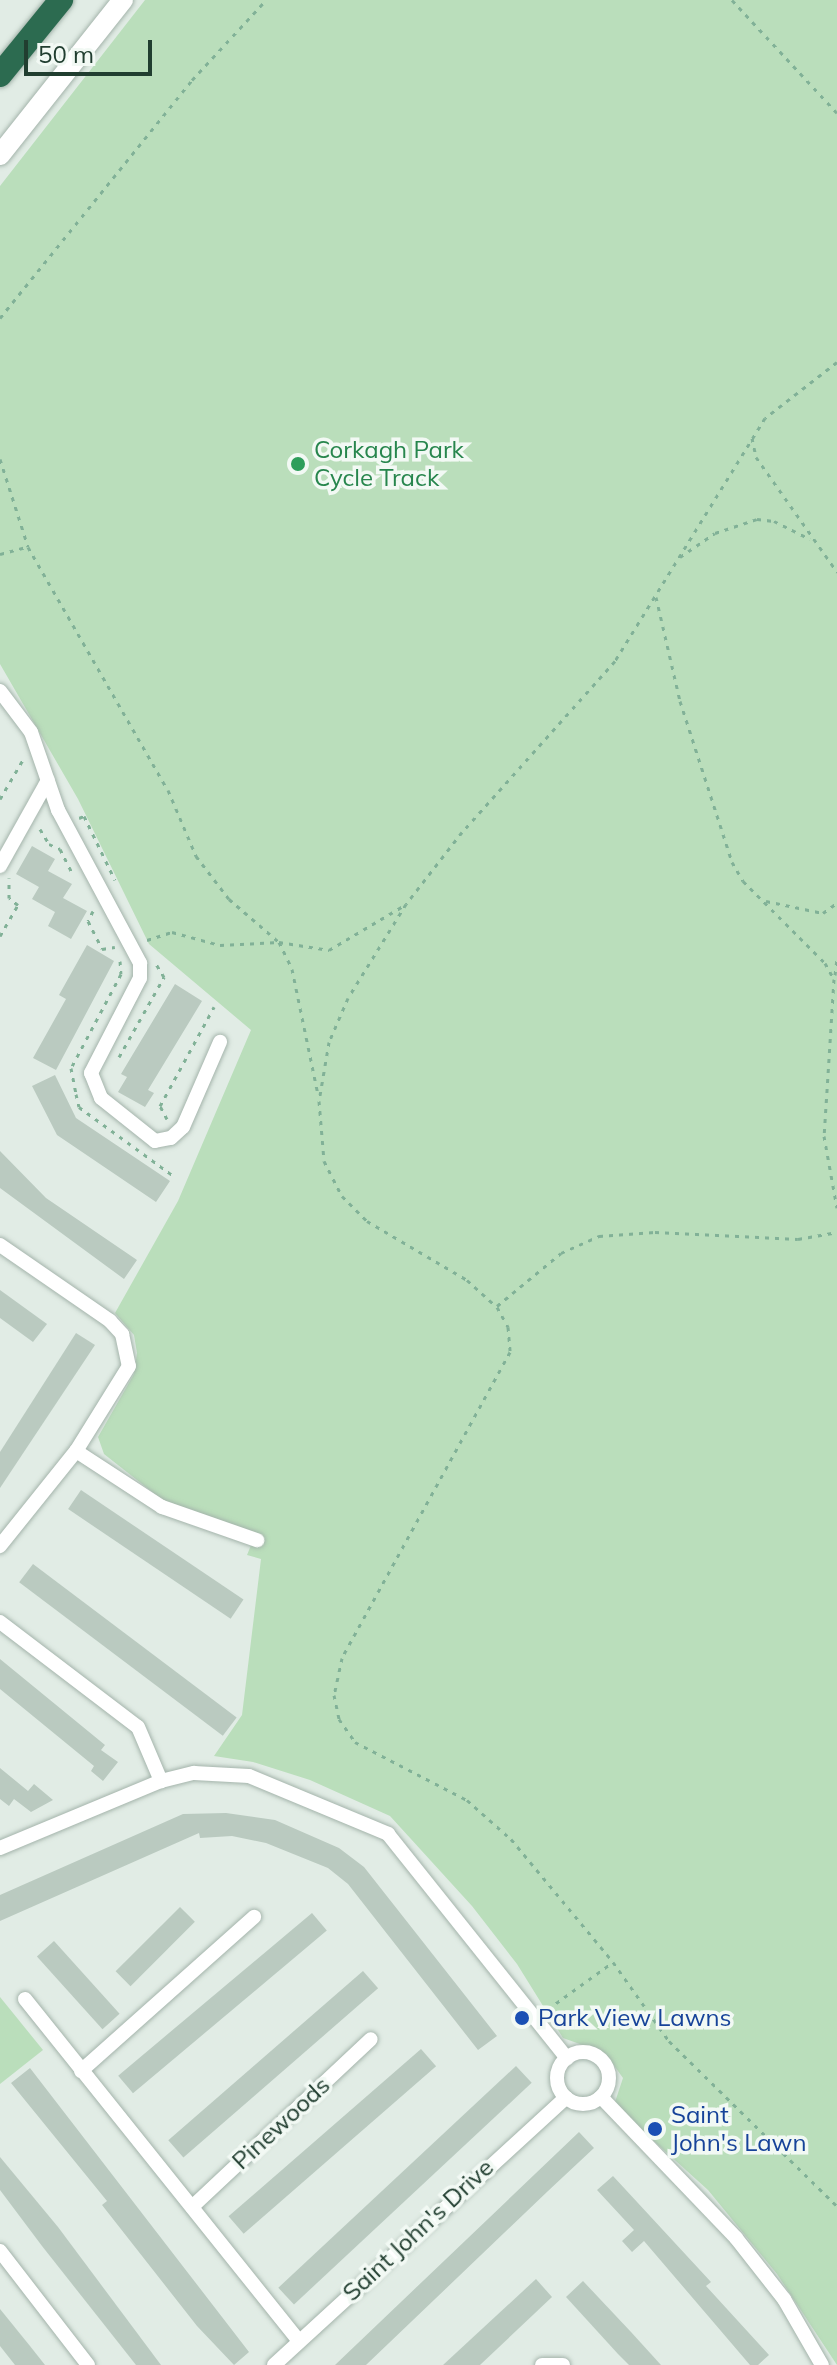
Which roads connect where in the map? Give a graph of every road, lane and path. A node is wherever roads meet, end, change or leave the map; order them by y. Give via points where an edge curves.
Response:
1 (61, 0) edge
2 (123, 0) edge
3 (266, 0) edge
4 (732, 0) edge
5 (0, 75) edge
6 (837, 113) edge
7 (0, 155) edge
8 (0, 318) edge
9 (837, 362) edge
10 (752, 438) junction
11 (0, 459) edge
12 (813, 541) junction
13 (28, 547) junction
14 (0, 554) edge
15 (677, 559) junction
16 (836, 570) edge
17 (656, 597) junction
18 (0, 691) edge
19 (28, 753) dead end
20 (48, 780) junction
21 (0, 799) edge
22 (30, 837) dead end
23 (4, 871) edge
24 (75, 875) dead end
25 (88, 901) dead end
26 (766, 901) junction
27 (837, 903) edge
28 (406, 904) junction
29 (0, 936) edge
30 (144, 942) dead end
31 (279, 942) junction
32 (837, 959) edge
33 (834, 979) junction
34 (220, 1042) dead end
35 (319, 1101) junction
36 (175, 1177) dead end
37 (837, 1208) edge
38 (837, 1232) edge
39 (0, 1245) edge
40 (497, 1307) junction
41 (76, 1451) junction
42 (257, 1540) dead end
43 (0, 1546) edge
44 (0, 1622) edge
45 (161, 1781) junction
46 (0, 1848) edge
47 (254, 1917) dead end
48 (613, 1962) junction
49 (25, 1999) dead end
50 (544, 2012) dead end
51 (371, 2039) dead end
52 (567, 2058) junction
53 (81, 2071) junction
54 (566, 2097) junction
55 (601, 2097) junction
56 (837, 2206) edge
57 (192, 2207) junction
58 (0, 2251) edge
59 (299, 2341) junction
60 (88, 2365) edge
61 (274, 2365) edge
62 (542, 2365) edge
63 (563, 2365) edge
64 (822, 2365) edge

1 - 5 highway
2 - 7 street
3 - 8 path via 183,92
4 - 6 path
9 - 10 path via 790,395
10 - 12 path via 756,457
10 - 15 path
11 - 13 path
12 - 15 path via 757,519 715,533
12 - 16 path
13 - 14 path
13 - 31 path via 168,790 196,856 229,899
15 - 17 path
17 - 26 path via 722,834 743,881
17 - 28 path via 615,661 462,832
18 - 20 street via 31,732
19 - 21 path
20 - 23 street
20 - 34 street via 69,832 140,963 140,978 91,1073 101,1098 155,1141 171,1138 183,1127
22 - 24 path via 37,824
23 - 29 path via 9,898 18,905
25 - 36 path via 94,913 88,921 102,949 115,947 121,974 71,1068 79,1107
26 - 27 path via 823,913
26 - 33 path
28 - 31 path via 329,950
28 - 35 path via 348,998 329,1042
30 - 31 path via 172,932 220,945
31 - 35 path via 301,998
32 - 33 path
33 - 37 path via 824,1136
35 - 40 path via 324,1161 342,1196 367,1221 467,1280
38 - 40 path via 798,1239 655,1232 599,1236 561,1253
39 - 41 street via 110,1321 128,1349 129,1366
40 - 48 path via 508,1327 510,1352 342,1658 334,1695 339,1719 355,1742 467,1800 511,1839
41 - 42 street via 162,1507
41 - 43 street
44 - 45 street via 138,1727
45 - 46 street
45 - 52 street via 249,1776 388,1834
47 - 53 street
48 - 50 path
48 - 56 path via 669,2041
49 - 53 street
51 - 57 street, Pinewoods
52 - 54 street via 557,2082
52 - 55 street via 583,2052 605,2065 609,2082
53 - 57 street
54 - 55 street via 587,2104
54 - 59 street, Saint John's Drive
55 - 64 street via 736,2238 784,2299
57 - 59 street
58 - 60 street
59 - 61 street, Saint John's Drive
62 - 63 street

